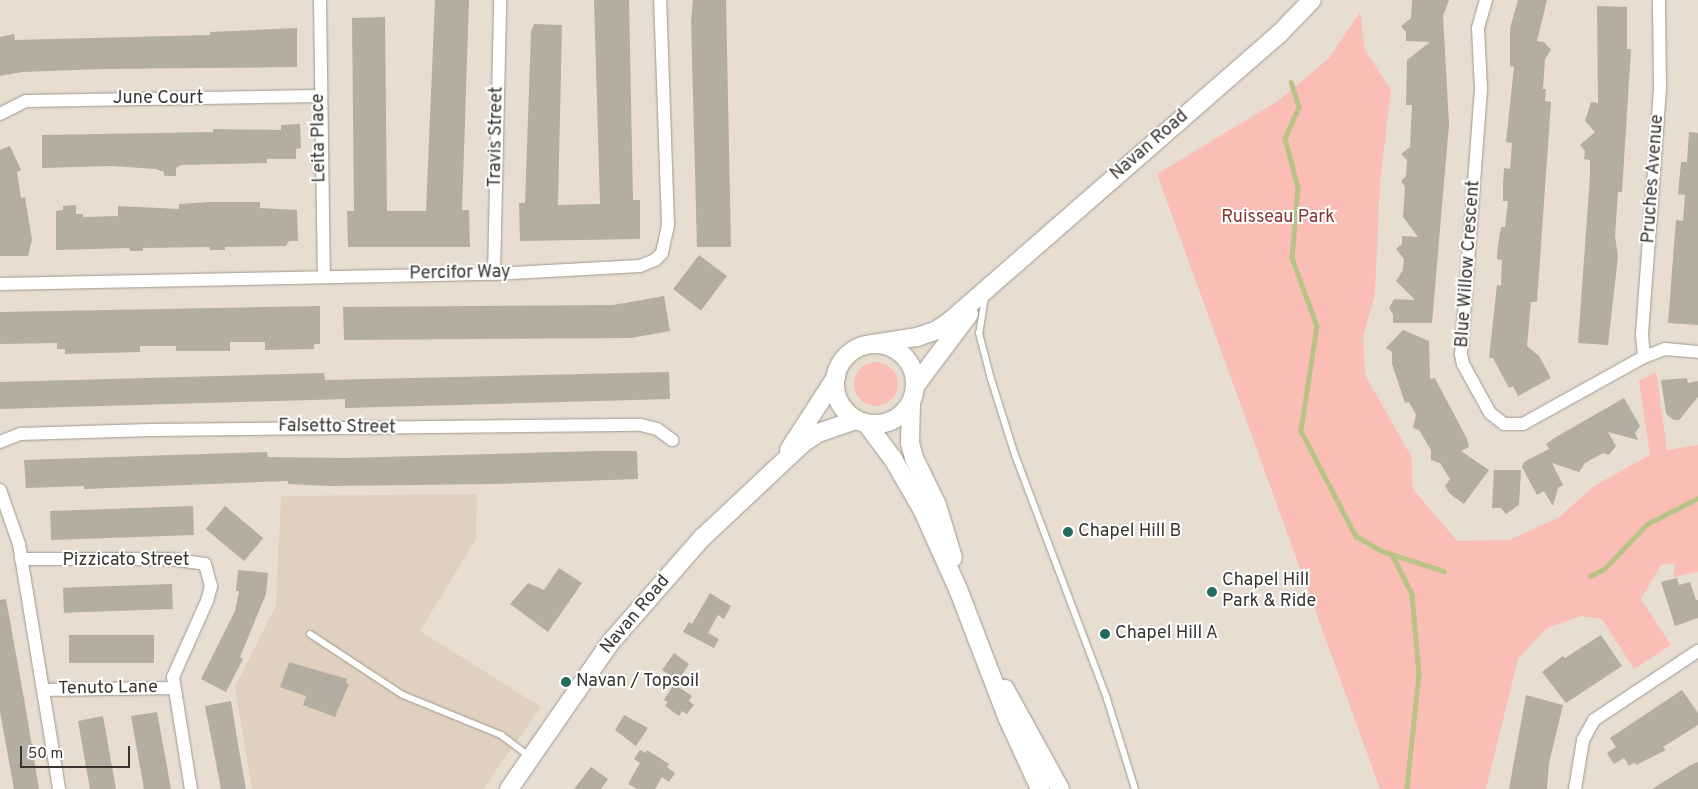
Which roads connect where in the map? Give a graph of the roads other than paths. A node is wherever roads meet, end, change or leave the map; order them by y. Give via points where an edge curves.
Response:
1 (320, 0) edge
2 (500, 0) edge
3 (660, 0) edge
4 (1312, 0) edge
5 (1486, 0) edge
6 (1659, 0) edge
7 (319, 96) junction
8 (0, 114) edge
9 (494, 274) junction
10 (324, 276) junction
11 (0, 284) edge
12 (987, 290) junction
13 (873, 344) junction
14 (1698, 352) edge
15 (1644, 357) junction
16 (836, 376) junction
17 (913, 394) junction
18 (861, 422) junction
19 (672, 440) dead end
20 (0, 442) edge
21 (783, 459) junction
22 (0, 490) edge
23 (21, 559) junction
24 (958, 589) junction
25 (310, 634) dead end
26 (980, 643) junction
27 (1698, 651) edge
28 (173, 688) junction
29 (44, 690) junction
30 (531, 757) junction
31 (59, 789) edge
32 (191, 789) edge
33 (509, 789) edge
34 (1040, 789) edge
35 (1060, 789) edge
36 (1135, 789) edge
37 (1575, 789) edge

1 - 7 street, Leita Place
2 - 9 street, Travis Street
3 - 9 street, Percifor Way via 668,225 662,253 655,260 626,269
4 - 12 main road, Navan Road via 1279,34
5 - 15 street, Blue Willow Crescent via 1478,28 1481,89 1463,364 1490,413 1504,424 1514,425 1523,424
6 - 15 street, Pruches Avenue via 1660,88 1642,334
7 - 8 street, June Court via 26,102
7 - 10 street, Leita Place
9 - 10 street, Percifor Way
10 - 11 street, Percifor Way
12 - 13 main road, Navan Road via 937,330
12 - 17 main road, Navan Road
12 - 36 lane via 979,333 1015,456 1107,699
13 - 16 main road via 853,351 845,358
13 - 17 main road via 894,349 904,356 910,364
14 - 15 street, Blue Willow Crescent via 1665,349
16 - 18 main road via 836,392 842,406
16 - 21 main road, Navan Road
17 - 18 main road via 894,420 881,424
17 - 24 main road via 910,443 919,472 944,524
18 - 21 main road, Navan Road via 818,433
18 - 24 main road via 893,459 922,509
19 - 20 street, Falsetto Street via 657,429 641,425 151,430 20,434
21 - 30 main road, Navan Road via 656,588 610,643
22 - 23 street via 14,524
23 - 28 street, Pizzicato Street via 170,559 206,564 211,586 174,669
23 - 29 street
24 - 26 main road
25 - 30 lane via 403,695 501,735
26 - 34 main road via 1008,719
26 - 35 main road
27 - 37 street via 1594,720 1583,740
28 - 29 street, Tenuto Lane
28 - 32 street, Pizzicato Street
29 - 31 street
30 - 33 main road, Navan Road

